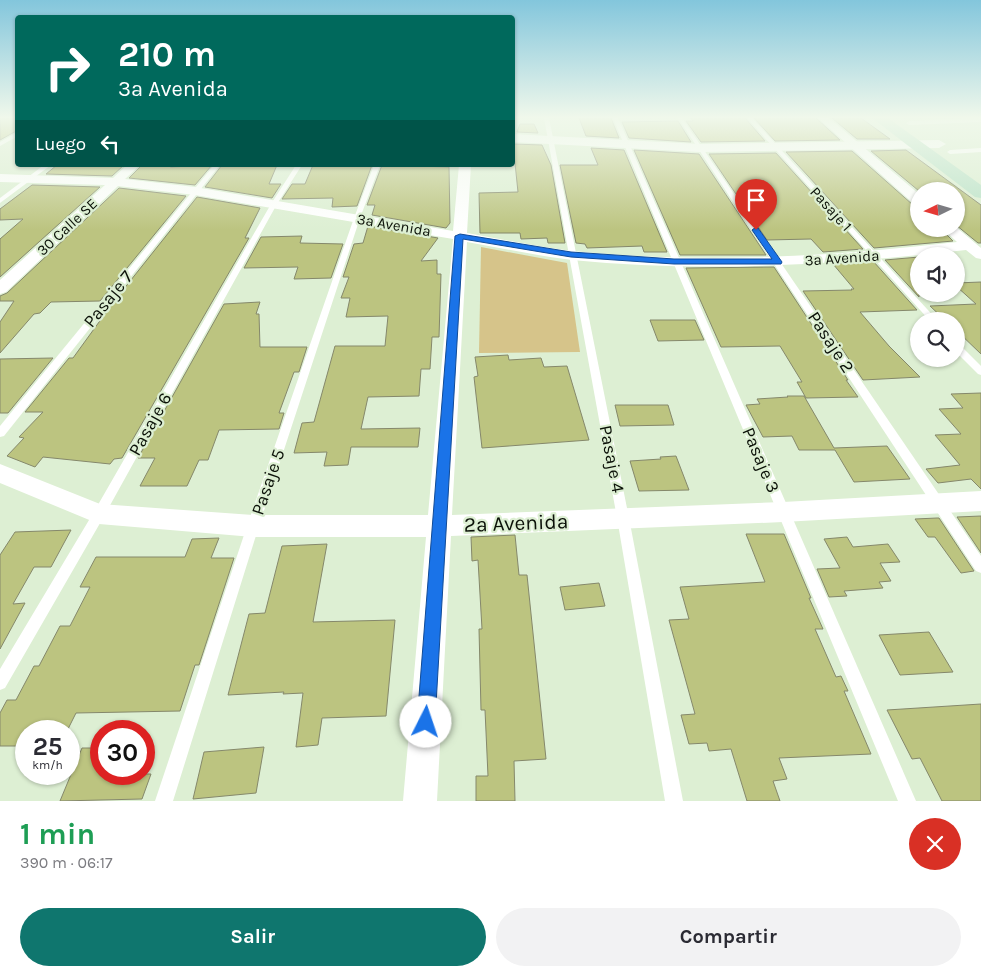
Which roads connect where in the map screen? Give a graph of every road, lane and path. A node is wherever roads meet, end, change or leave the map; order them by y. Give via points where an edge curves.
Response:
1 (553, 155) edge
2 (632, 155) edge
3 (705, 155) edge
4 (783, 155) edge
5 (866, 155) edge
6 (930, 155) edge
7 (955, 155) edge
8 (45, 167) edge
9 (132, 167) edge
10 (215, 167) edge
11 (298, 167) edge
12 (375, 167) edge
13 (466, 167) edge
14 (973, 168) dead end
15 (0, 178) edge
16 (30, 179) junction
17 (115, 182) junction
18 (195, 191) junction
19 (910, 193) edge
20 (981, 193) edge
21 (0, 201) edge
22 (274, 204) junction
23 (357, 218) junction
24 (460, 236) junction
25 (961, 238) edge
26 (969, 245) junction
27 (571, 255) junction
28 (981, 255) edge
29 (873, 256) junction
30 (674, 261) junction
31 (778, 262) junction
32 (0, 289) edge
33 (926, 312) edge
34 (965, 355) edge
35 (981, 372) edge
36 (0, 433) edge
37 (0, 473) edge
38 (981, 501) edge
39 (937, 503) junction
40 (783, 512) junction
41 (99, 514) junction
42 (624, 518) junction
43 (253, 526) junction
44 (440, 526) junction
45 (981, 567) edge
46 (0, 683) edge
47 (164, 801) edge
48 (420, 801) edge
49 (674, 801) edge
50 (907, 801) edge

1 - 27 lane, Pasaje 4
2 - 30 lane, Pasaje 3
3 - 31 lane, Pasaje 2
4 - 29 lane, Pasaje 1
5 - 19 street
6 - 20 main road
7 - 14 main road
8 - 16 lane
9 - 17 street, 30 Calle SE
10 - 18 lane, Pasaje 7
11 - 22 lane, Pasaje 6
12 - 23 lane, Pasaje 5
13 - 24 street
15 - 16 street, 3a Avenida
16 - 17 street, 3a Avenida
16 - 21 lane
17 - 18 street, 3a Avenida
17 - 32 street, 30 Calle SE
18 - 22 street, 3a Avenida
18 - 36 lane, Pasaje 7
22 - 23 street, 3a Avenida
22 - 41 lane, Pasaje 6
23 - 24 street, 3a Avenida
23 - 43 lane, Pasaje 5
24 - 27 street, 3a Avenida
24 - 44 street
25 - 26 street
26 - 28 street
26 - 29 street, 3a Avenida
27 - 30 street, 3a Avenida
27 - 42 lane, Pasaje 4
29 - 31 street, 3a Avenida
29 - 33 lane, Pasaje 1
30 - 31 street, 3a Avenida
30 - 40 lane, Pasaje 3
31 - 39 lane, Pasaje 2
34 - 35 lane
37 - 41 street, 2a Avenida
38 - 39 street, 2a Avenida
39 - 40 street, 2a Avenida
39 - 45 lane, Pasaje 2
40 - 42 street, 2a Avenida
40 - 50 lane, Pasaje 3
41 - 43 street, 2a Avenida
41 - 46 lane, Pasaje 6
42 - 44 street, 2a Avenida
42 - 49 lane, Pasaje 4
43 - 44 street, 2a Avenida
43 - 47 lane, Pasaje 5
44 - 48 street

